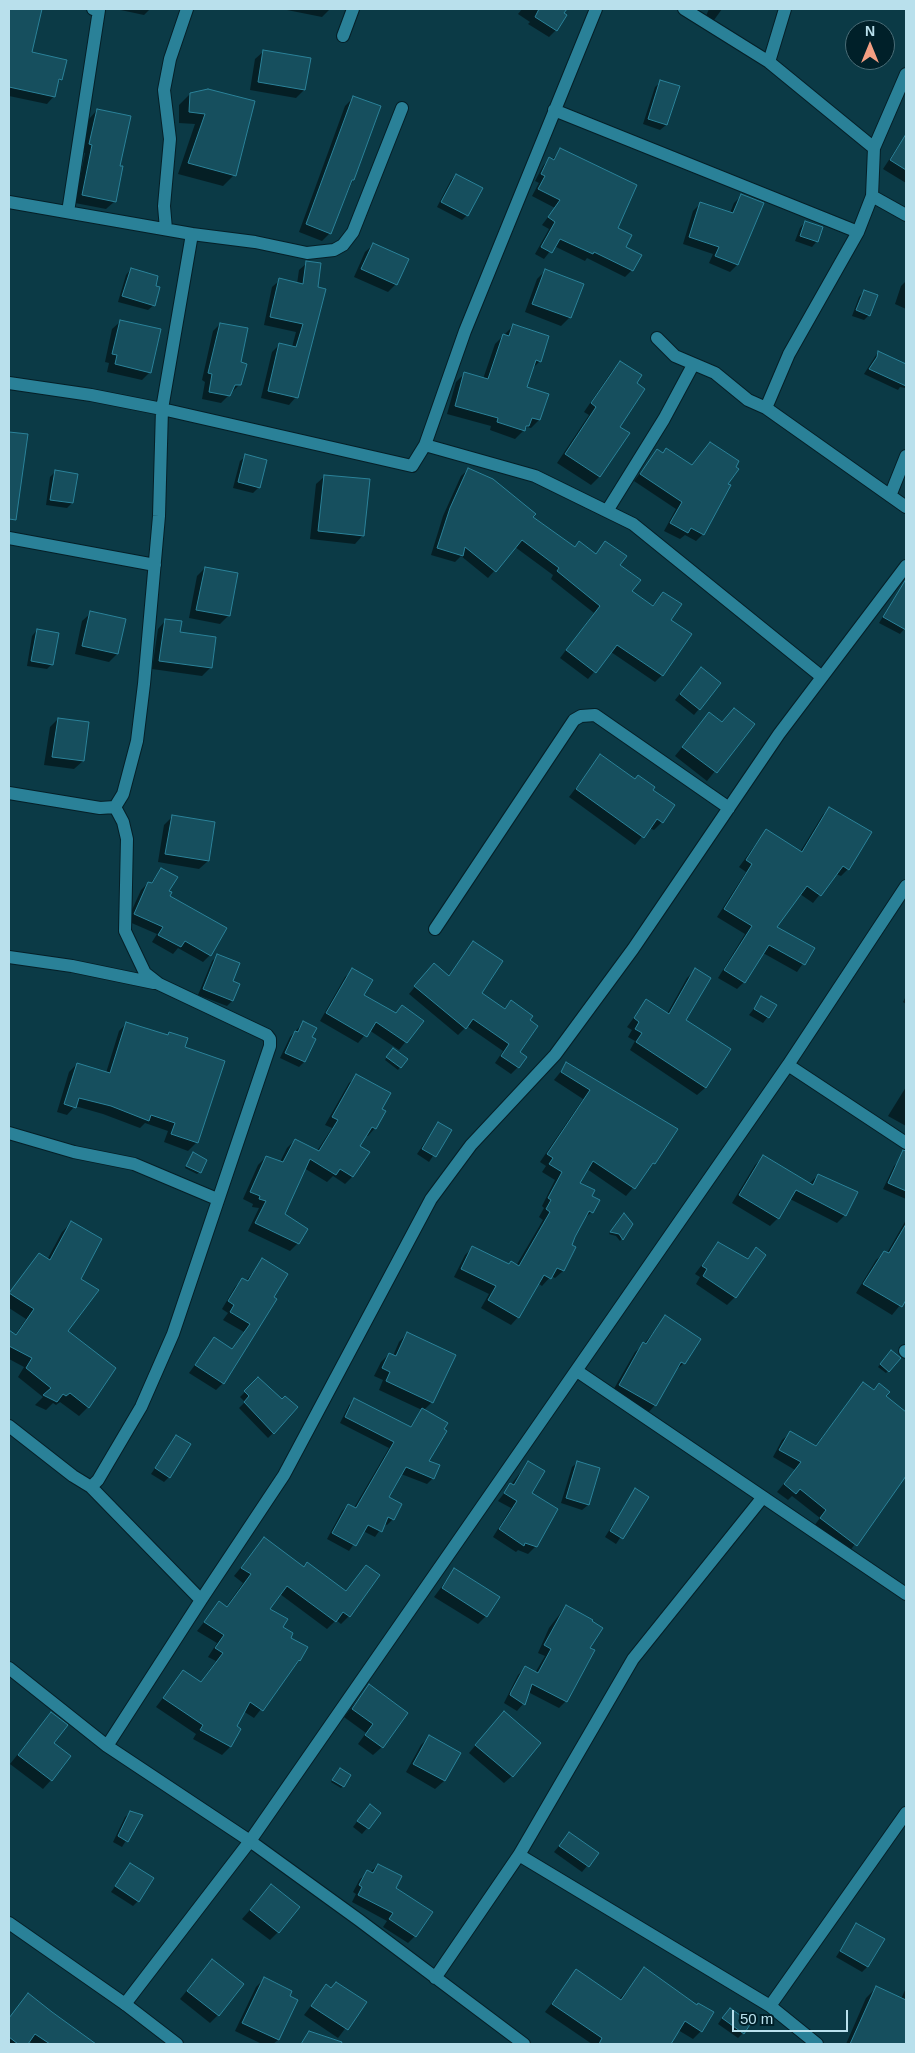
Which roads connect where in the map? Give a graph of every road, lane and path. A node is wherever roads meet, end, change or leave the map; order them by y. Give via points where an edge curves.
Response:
1 (93, 9) edge
2 (187, 9) edge
3 (353, 9) edge
4 (596, 9) edge
5 (684, 9) edge
6 (785, 9) edge
7 (343, 36) dead end
8 (768, 62) junction
9 (906, 74) edge
10 (402, 108) dead end
11 (554, 110) junction
12 (874, 148) junction
13 (872, 196) junction
14 (9, 202) edge
15 (68, 212) junction
16 (906, 215) edge
17 (166, 229) junction
18 (858, 232) junction
19 (192, 234) junction
20 (657, 338) dead end
21 (692, 365) junction
22 (9, 382) edge
23 (766, 408) junction
24 (162, 409) junction
25 (425, 445) junction
26 (906, 456) edge
27 (890, 496) junction
28 (906, 507) edge
29 (607, 511) junction
30 (9, 538) edge
31 (155, 565) junction
32 (906, 566) edge
33 (822, 677) junction
34 (9, 793) edge
35 (115, 807) junction
36 (729, 808) junction
37 (906, 886) edge
38 (435, 929) dead end
39 (9, 957) edge
40 (159, 984) junction
41 (788, 1065) junction
42 (9, 1133) edge
43 (906, 1143) edge
44 (217, 1199) junction
45 (577, 1371) junction
46 (9, 1426) edge
47 (92, 1487) junction
48 (763, 1497) junction
49 (906, 1594) edge
50 (201, 1600) junction
51 (9, 1668) edge
52 (107, 1746) junction
53 (906, 1813) edge
54 (250, 1841) junction
55 (519, 1855) junction
56 (9, 1923) edge
57 (435, 1978) junction
58 (125, 2004) junction
59 (770, 2006) junction
60 (177, 2044) edge
61 (524, 2044) edge
62 (817, 2044) edge

1 - 15 street via 99,10
2 - 17 street via 170,59 164,90 170,139 164,206
3 - 7 street
4 - 11 street
5 - 8 street
6 - 8 street
8 - 12 street
9 - 12 street
10 - 19 street via 353,232 334,250 307,252
11 - 18 street
11 - 25 street via 465,331
12 - 13 street
13 - 16 street
13 - 18 street
14 - 15 street
15 - 17 street
17 - 19 street
18 - 23 street via 789,354
19 - 24 street
20 - 21 street via 675,356
21 - 23 street via 715,373 748,400
21 - 29 street via 664,419
22 - 24 street
23 - 27 street
24 - 25 street via 404,466 412,466
24 - 31 street
25 - 29 street via 535,476
26 - 27 street
27 - 28 street
29 - 33 street via 633,524
30 - 31 street
31 - 35 street via 137,740 123,794
32 - 33 street
33 - 36 street
34 - 35 street via 100,808
35 - 40 street via 127,839 125,931 145,974
36 - 38 street via 595,715 581,716 574,720
36 - 50 street via 633,949 555,1055 471,1146 430,1199 284,1475
37 - 41 street
39 - 40 street
40 - 44 street via 270,1039
41 - 43 street
41 - 45 street
42 - 44 street via 74,1152 134,1164
44 - 47 street via 173,1334 141,1407
45 - 48 street
45 - 54 street
46 - 47 street
47 - 50 street
48 - 49 street
48 - 55 street via 633,1659
50 - 52 street
51 - 52 street
52 - 54 street
53 - 59 street
54 - 57 street
54 - 58 street
55 - 57 street
55 - 59 street
56 - 58 street
57 - 61 street
58 - 60 street
59 - 62 street

